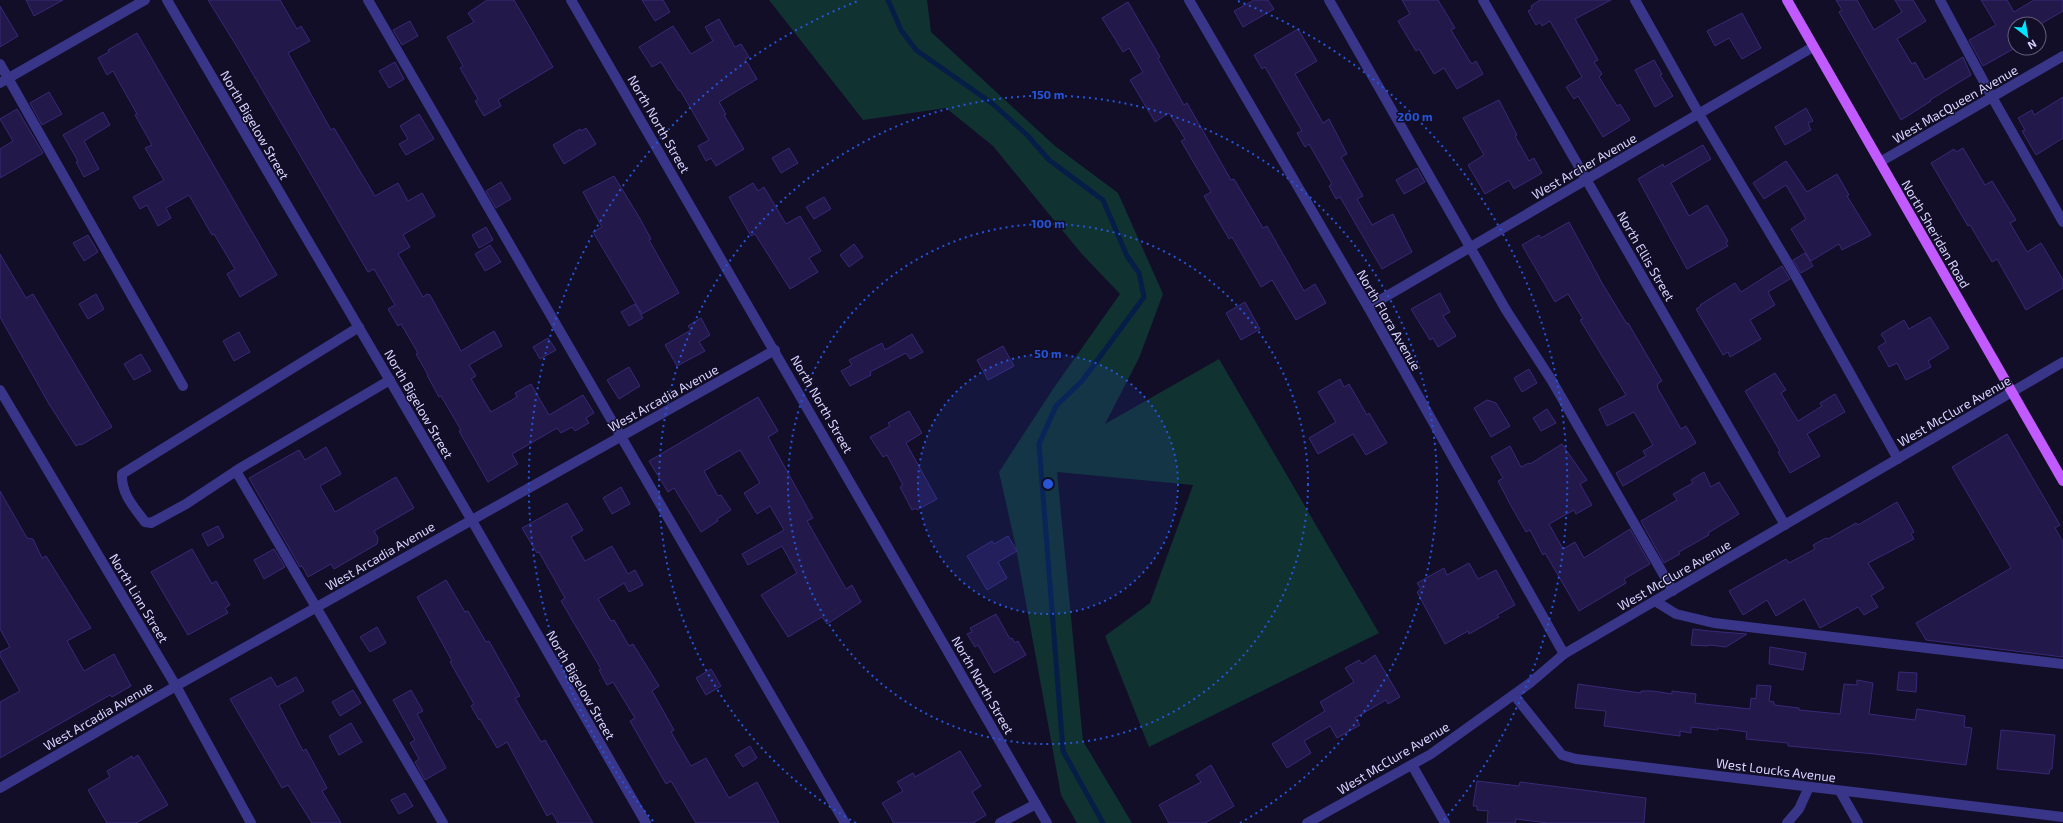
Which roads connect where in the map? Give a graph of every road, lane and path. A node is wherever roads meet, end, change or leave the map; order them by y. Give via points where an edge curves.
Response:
1 (145, 0) edge
2 (167, 0) edge
3 (368, 0) edge
4 (571, 0) edge
5 (1189, 0) edge
6 (1329, 0) edge
7 (1483, 0) edge
8 (1635, 0) edge
9 (1786, 0) edge
10 (1940, 0) edge
11 (1814, 47) junction
12 (2063, 56) edge
13 (0, 64) edge
14 (4, 81) edge
15 (1992, 97) junction
16 (1699, 114) junction
17 (1880, 162) junction
18 (1587, 180) junction
19 (2060, 210) edge
20 (2063, 222) edge
21 (1472, 247) junction
22 (1368, 307) junction
23 (359, 327) junction
24 (775, 350) junction
25 (2063, 362) edge
26 (390, 380) junction
27 (184, 386) dead end
28 (0, 390) edge
29 (2011, 393) junction
30 (620, 436) junction
31 (1898, 459) junction
32 (236, 471) junction
33 (2063, 481) edge
34 (471, 519) junction
35 (1785, 524) junction
36 (1672, 591) junction
37 (1655, 601) junction
38 (317, 606) junction
39 (1564, 654) junction
40 (2063, 664) edge
41 (176, 686) junction
42 (1514, 695) junction
43 (1412, 765) junction
44 (0, 788) edge
45 (1810, 788) junction
46 (1840, 791) junction
47 (1036, 804) junction
48 (2063, 817) edge
49 (250, 823) edge
50 (443, 823) edge
51 (646, 823) edge
52 (845, 823) edge
53 (1000, 823) edge
54 (1047, 823) edge
55 (1307, 823) edge
56 (1445, 823) edge
57 (1787, 823) edge
58 (1858, 823) edge

1 - 14 street
2 - 23 street, North Bigelow Street
3 - 30 street
4 - 24 street, North North Street
5 - 22 street, North Flora Avenue
6 - 21 street
7 - 18 street, North Ellis Street
8 - 16 street
9 - 11 main road, North Sheridan Road
10 - 15 street
11 - 16 street, West Archer Avenue
11 - 17 main road, North Sheridan Road
12 - 15 street, West MacQueen Avenue
13 - 14 street
14 - 27 street
15 - 17 street, West MacQueen Avenue
15 - 19 street
16 - 18 street, West Archer Avenue
16 - 31 street via 1795,275
17 - 29 main road, North Sheridan Road
18 - 21 street, West Archer Avenue
18 - 35 street, North Ellis Street
19 - 20 street
21 - 22 street, West Archer Avenue
21 - 36 street via 1506,310 1552,381
22 - 39 street, North Flora Avenue
23 - 26 street, North Bigelow Street
23 - 32 street via 122,474 122,483 127,498 145,522 151,523 186,504
24 - 30 street, West Arcadia Avenue
24 - 47 street, North North Street
25 - 29 street, West McClure Avenue
26 - 32 street
26 - 34 street, North Bigelow Street
28 - 41 street, North Linn Street
29 - 31 street, West McClure Avenue
29 - 33 main road, North Sheridan Road
30 - 34 street, West Arcadia Avenue
30 - 52 street
31 - 35 street, West McClure Avenue
32 - 38 street
34 - 38 street, West Arcadia Avenue
34 - 51 street, North Bigelow Street
35 - 36 street, West McClure Avenue
36 - 37 street, West McClure Avenue
37 - 39 street, West McClure Avenue
37 - 40 street via 1676,614 1714,623
38 - 41 street, West Arcadia Avenue
38 - 50 street
39 - 42 street, West McClure Avenue
41 - 44 street, West Arcadia Avenue
41 - 49 street, North Linn Street
42 - 43 street, West McClure Avenue
42 - 45 street, West Loucks Avenue via 1562,755 1576,759
43 - 55 street, West McClure Avenue
43 - 56 street
45 - 46 street, West Loucks Avenue
45 - 57 street via 1799,809
46 - 48 street, West Loucks Avenue
46 - 58 street
47 - 53 street
47 - 54 street, North North Street

